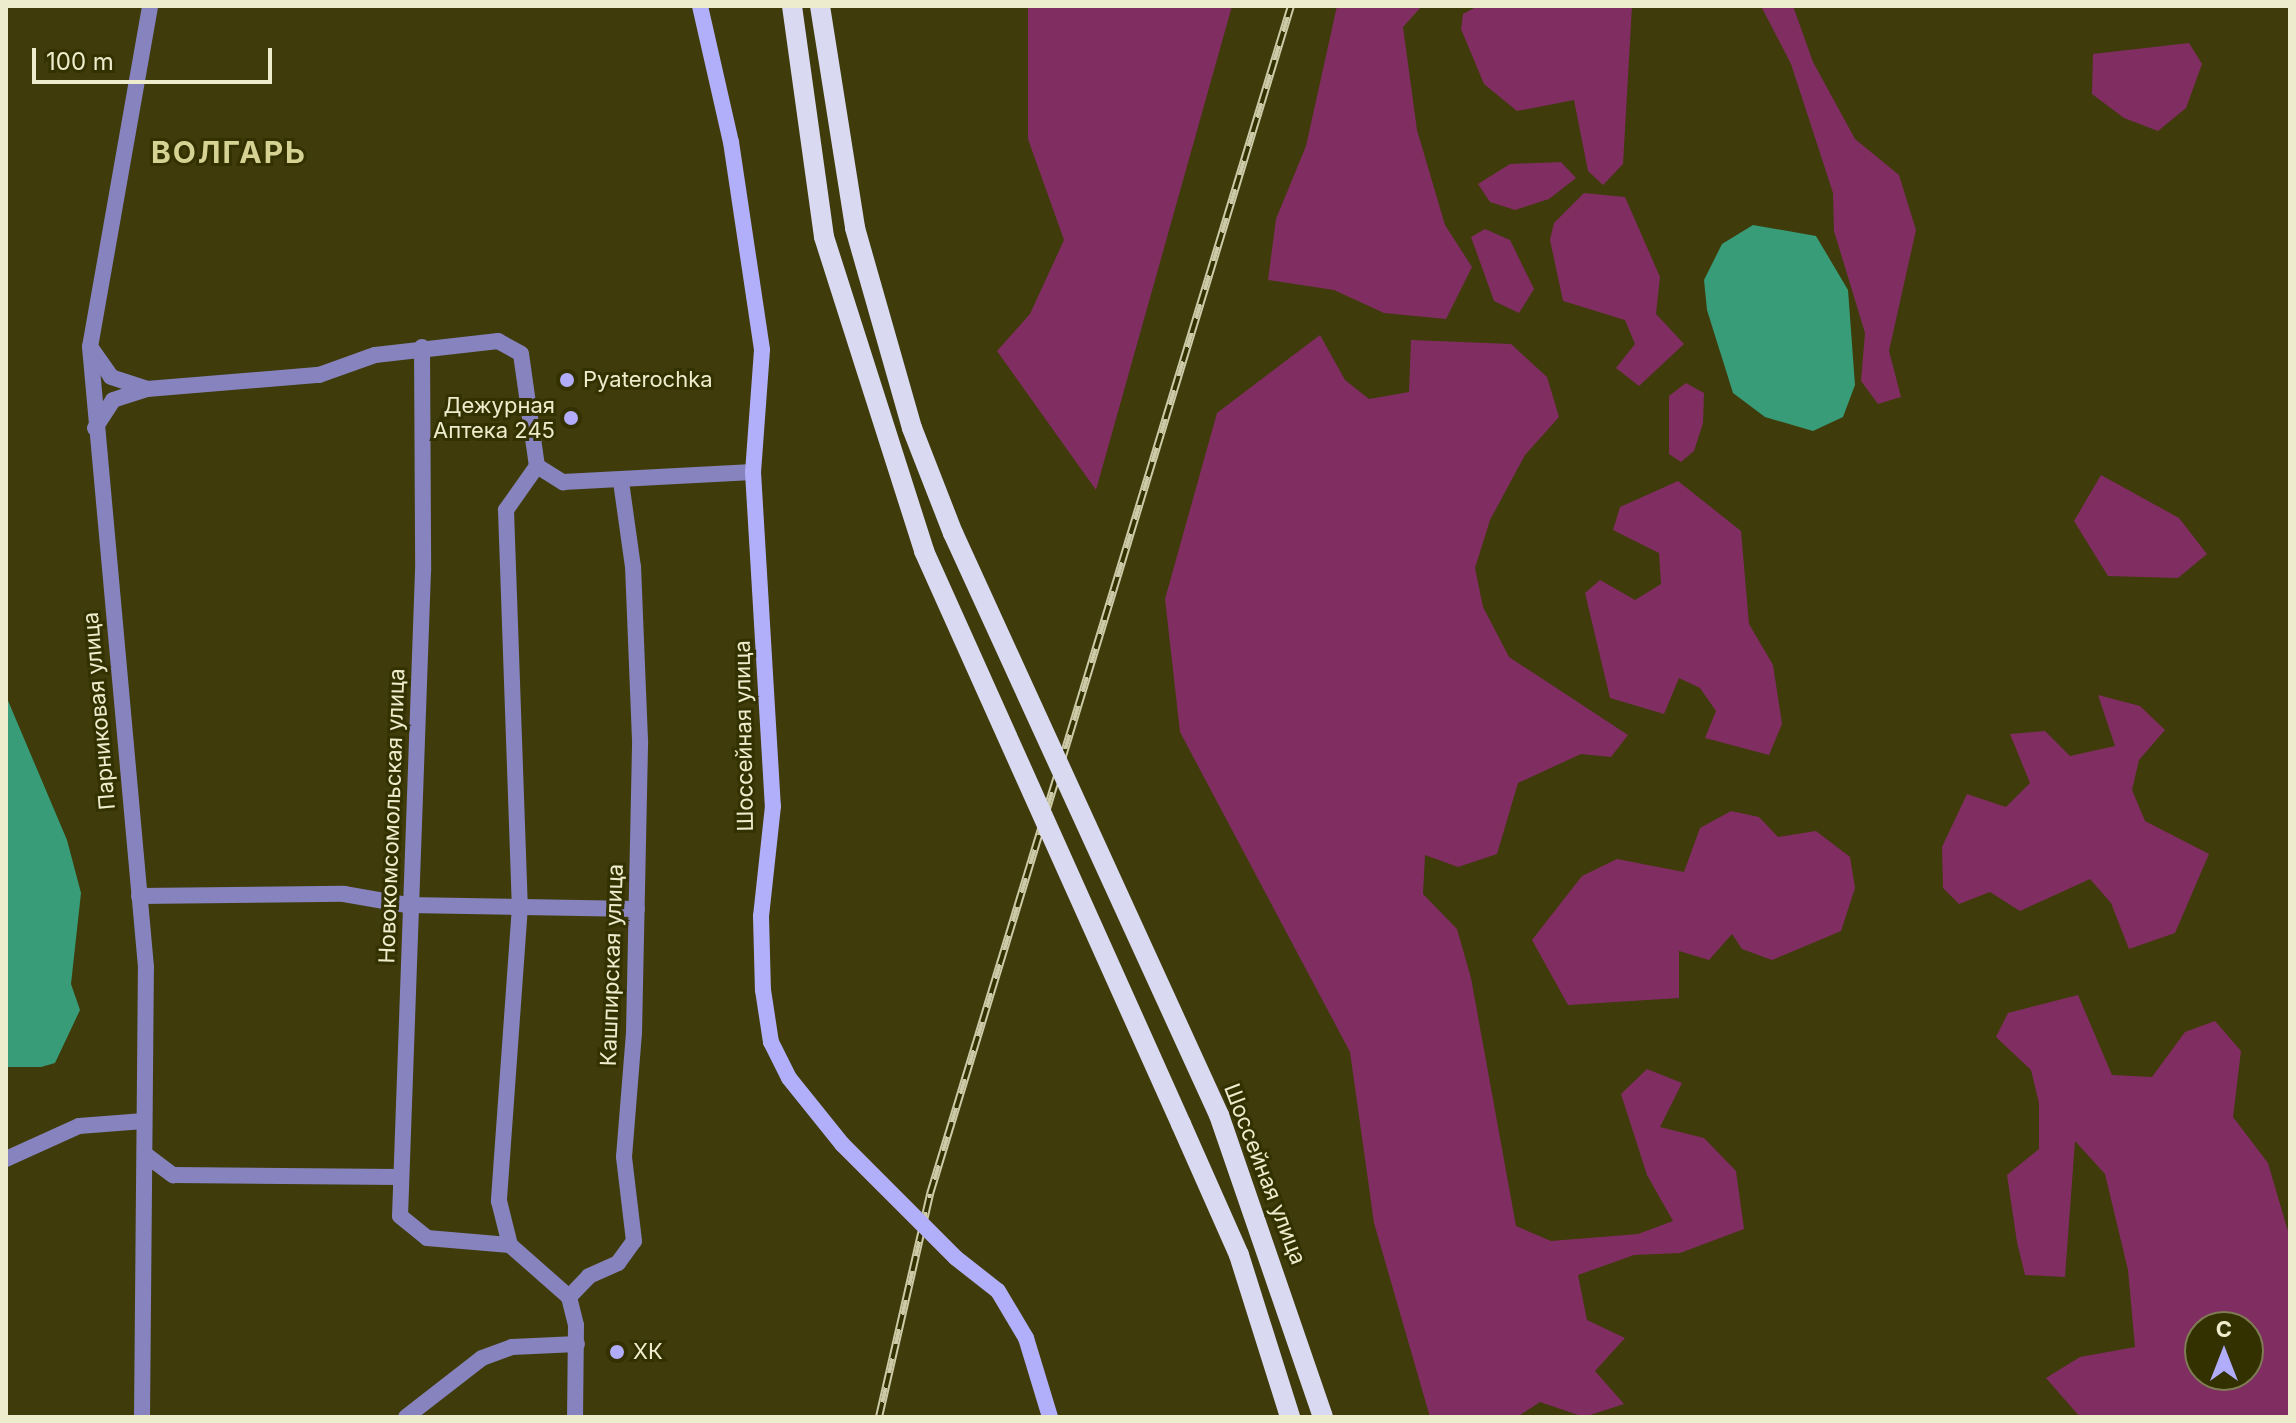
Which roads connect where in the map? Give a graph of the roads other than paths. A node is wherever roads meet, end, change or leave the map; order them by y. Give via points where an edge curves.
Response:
1 (150, 6) edge
2 (700, 6) edge
3 (792, 6) edge
4 (820, 6) edge
5 (90, 347) junction
6 (422, 347) junction
7 (147, 389) junction
8 (95, 428) junction
9 (537, 466) junction
10 (753, 472) junction
11 (621, 482) junction
12 (139, 896) junction
13 (407, 905) junction
14 (520, 906) junction
15 (637, 909) junction
16 (144, 1121) junction
17 (146, 1155) junction
18 (6, 1159) edge
19 (399, 1177) junction
20 (510, 1245) junction
21 (569, 1297) junction
22 (577, 1344) junction
23 (142, 1417) edge
24 (406, 1417) edge
25 (575, 1417) edge
26 (1050, 1417) edge
27 (1290, 1417) edge
28 (1323, 1417) edge

1 - 5 street, Парниковая улица
2 - 10 main road, Шоссейная улица via 731,142 762,350
3 - 27 main road, bridge via 824,237 924,551 1239,1255
4 - 28 main road, Шоссейная улица, bridge via 855,228 912,428 953,533 1219,1115
5 - 7 street via 111,377
5 - 8 street, Парниковая улица
6 - 7 street via 319,375
6 - 9 street via 498,341 521,354
6 - 13 street, Новокомсомольская улица via 423,571
7 - 8 street via 113,400
8 - 12 street, Парниковая улица
9 - 11 street via 563,482
9 - 14 street via 506,510
10 - 11 street
10 - 26 main road, Шоссейная улица, bridge via 772,695 763,990 771,1042 789,1078 842,1144 956,1258 998,1291 1026,1338
11 - 15 street, Кашпирская улица via 633,567 640,740
12 - 13 street via 344,894
12 - 16 street, Парниковая улица
13 - 14 street
13 - 19 street, Новокомсомольская улица
14 - 15 street
14 - 20 street via 499,1201
15 - 21 street, Кашпирская улица via 624,1157 634,1241 618,1263 589,1276
16 - 17 street, Парниковая улица
16 - 18 street via 79,1126
17 - 19 street via 173,1175
17 - 23 street, Парниковая улица
19 - 20 street, Новокомсомольская улица via 400,1216 427,1238
20 - 21 street
21 - 22 street
22 - 24 street via 512,1347 482,1358
22 - 25 street

